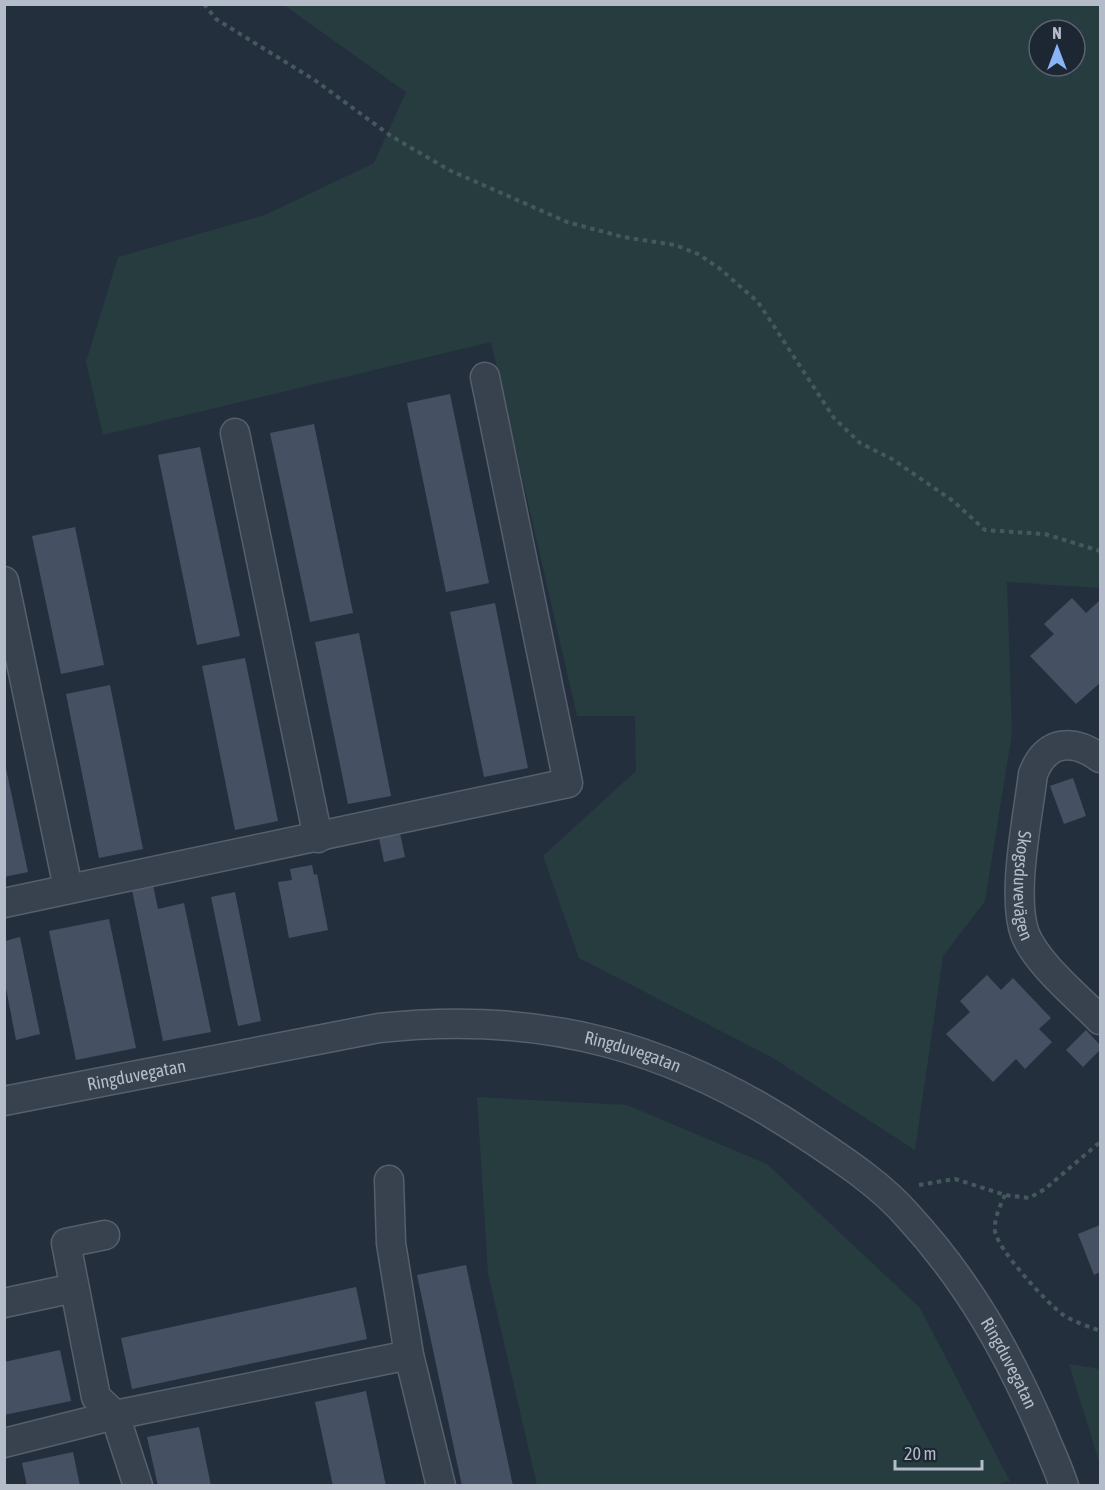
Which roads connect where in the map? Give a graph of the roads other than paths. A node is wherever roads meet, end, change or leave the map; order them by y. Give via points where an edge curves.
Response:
1 (485, 377) dead end
2 (235, 433) dead end
3 (4, 581) edge
4 (1101, 758) edge
5 (318, 838) junction
6 (68, 888) junction
7 (4, 903) edge
8 (1101, 1020) edge
9 (4, 1101) edge
10 (389, 1180) dead end
11 (105, 1235) dead end
12 (74, 1288) junction
13 (4, 1303) edge
14 (409, 1355) junction
15 (115, 1415) junction
16 (4, 1443) edge
17 (138, 1485) edge
18 (441, 1485) edge
19 (1065, 1485) edge

1 - 5 street via 568,783
2 - 5 street
3 - 6 street
4 - 8 street, Skogsduvevägen via 1083,746 1065,745 1048,750 1038,761 1033,774 1018,906 1037,954
5 - 6 street
6 - 7 street
9 - 19 street, Ringduvegatan via 379,1028 431,1022 528,1026 585,1036 650,1054 714,1082 789,1123 845,1162 907,1214 960,1277 994,1331
10 - 14 street via 391,1244
11 - 12 street via 66,1244
12 - 13 street
12 - 15 street via 96,1397
14 - 15 street
14 - 18 street
15 - 16 street
15 - 17 street

